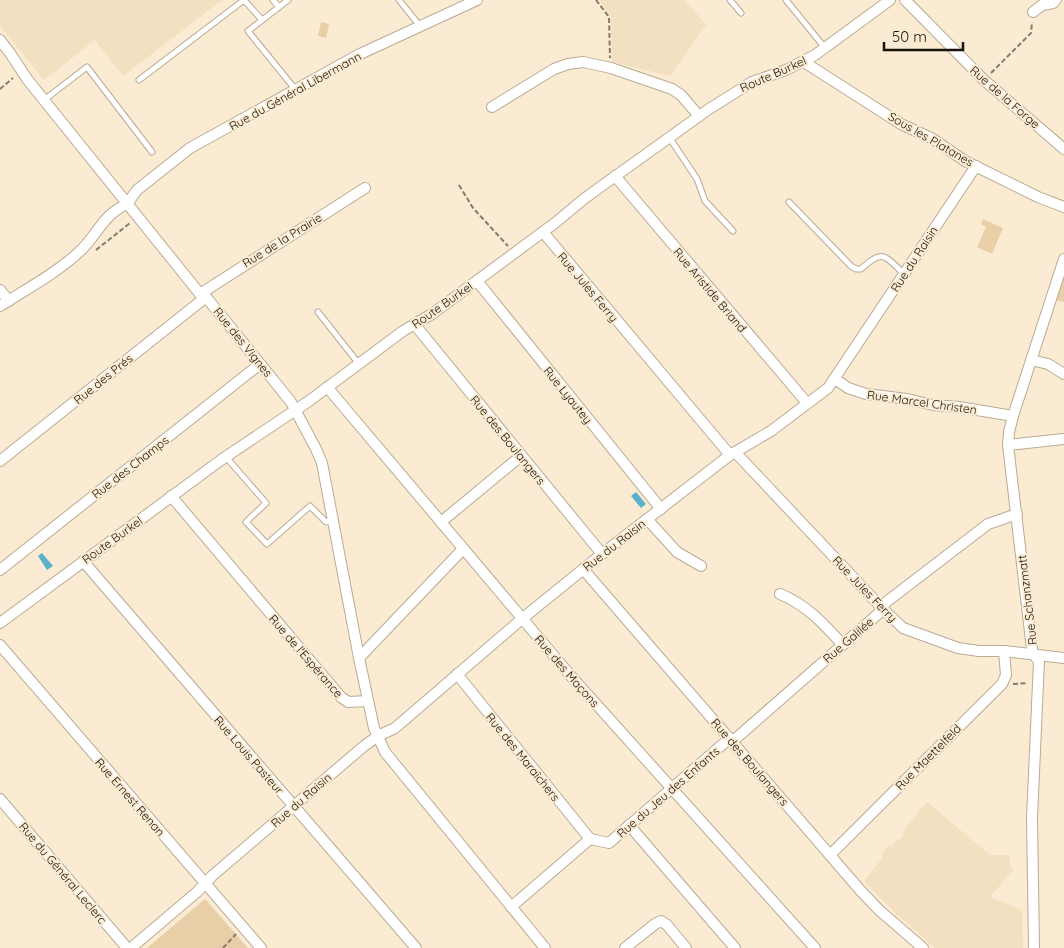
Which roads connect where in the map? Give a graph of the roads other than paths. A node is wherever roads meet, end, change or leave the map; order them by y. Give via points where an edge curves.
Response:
1 (244, 0) edge
2 (273, 0) edge
3 (288, 0) edge
4 (399, 0) edge
5 (477, 0) edge
6 (730, 0) edge
7 (786, 0) edge
8 (890, 0) edge
9 (905, 0) edge
10 (1056, 0) edge
11 (279, 7) junction
12 (1033, 12) road end
13 (741, 13) dead end
14 (262, 20) junction
15 (420, 26) junction
16 (0, 40) edge
17 (825, 48) junction
18 (804, 62) junction
19 (140, 80) dead end
20 (296, 90) junction
21 (44, 100) junction
22 (492, 107) dead end
23 (699, 116) junction
24 (670, 137) junction
25 (1062, 142) edge
26 (152, 152) dead end
27 (976, 166) junction
28 (615, 176) junction
29 (365, 188) dead end
30 (789, 202) dead end
31 (128, 204) junction
32 (1064, 207) edge
33 (732, 231) dead end
34 (543, 232) junction
35 (1064, 260) edge
36 (904, 274) junction
37 (477, 280) junction
38 (0, 290) edge
39 (203, 296) junction
40 (5, 304) edge
41 (318, 312) dead end
42 (415, 324) junction
43 (1031, 360) junction
44 (260, 364) junction
45 (359, 364) junction
46 (1064, 374) edge
47 (835, 379) junction
48 (328, 387) junction
49 (807, 403) junction
50 (295, 411) junction
51 (1013, 416) junction
52 (1064, 439) edge
53 (1008, 445) junction
54 (732, 454) junction
55 (521, 456) junction
56 (226, 457) junction
57 (0, 461) edge
58 (171, 496) junction
59 (660, 509) junction
60 (1017, 514) junction
61 (647, 519) junction
62 (334, 520) junction
63 (440, 522) junction
64 (463, 548) junction
65 (602, 554) junction
66 (83, 561) junction
67 (701, 566) dead end
68 (583, 569) junction
69 (0, 570) edge
70 (780, 594) dead end
71 (882, 608) junction
72 (523, 618) junction
73 (0, 623) edge
74 (0, 645) edge
75 (843, 645) junction
76 (1004, 651) junction
77 (1034, 654) junction
78 (358, 658) junction
79 (1064, 658) edge
80 (457, 674) junction
81 (368, 701) junction
82 (378, 736) junction
83 (732, 739) junction
84 (671, 789) junction
85 (0, 799) edge
86 (294, 807) junction
87 (629, 825) junction
88 (590, 839) junction
89 (830, 855) junction
90 (205, 883) junction
91 (511, 907) junction
92 (127, 948) edge
93 (131, 948) edge
94 (261, 948) edge
95 (416, 948) edge
96 (545, 948) edge
97 (625, 948) edge
98 (686, 948) edge
99 (735, 948) edge
100 (815, 948) edge
101 (924, 948) edge
102 (1034, 948) edge

1 - 14 lane
1 - 19 lane
2 - 11 lane
3 - 11 lane
4 - 15 lane
5 - 15 street, Rue du Général Libermann
6 - 13 lane
7 - 17 lane
8 - 17 street, Route Burkel
9 - 25 street, Rue de la Forge via 984,80
10 - 12 street
11 - 14 lane
14 - 20 lane via 248,31
15 - 20 street, Rue du Général Libermann via 360,54
16 - 21 street, Rue des Vignes
17 - 18 street, Route Burkel
18 - 23 street, Route Burkel via 741,88
18 - 27 street, Sous les Platanes via 901,124
20 - 31 street, Rue du Général Libermann via 190,148 137,190
21 - 26 lane via 87,67
21 - 31 street, Rue des Vignes
22 - 23 street via 562,66 583,62 672,88
23 - 24 street, Route Burkel
24 - 28 street, Route Burkel
24 - 33 lane via 697,179 706,201
27 - 32 street, Sous les Platanes
27 - 36 street, Rue du Raisin
28 - 34 street, Route Burkel
28 - 49 street, Rue Aristide Briand
29 - 39 street, Rue de la Prairie
30 - 36 lane via 851,266 861,270 879,256 885,257
31 - 39 street, Rue des Vignes
31 - 40 street, Rue du Général Libermann via 115,209 71,259
34 - 37 street, Route Burkel
34 - 54 street, Rue Jules Ferry
35 - 43 street, Rue Schanzmatt
36 - 47 street, Rue du Raisin
37 - 42 street, Route Burkel
37 - 59 street, Rue Lyautey
38 - 40 street
39 - 44 street, Rue des Vignes
39 - 57 street, Rue des Prés
41 - 45 lane
42 - 45 street, Route Burkel
42 - 55 street, Rue des Boulangers
43 - 46 street via 1048,364
43 - 51 street, Rue Schanzmatt
44 - 50 street, Rue des Vignes
44 - 69 street, Rue des Champs
45 - 48 street, Route Burkel
47 - 49 street, Rue du Raisin
47 - 51 street, Rue Marcel Christen via 854,391 866,394
48 - 50 street, Route Burkel
48 - 63 street, Rue des Maçons
49 - 54 street, Rue du Raisin via 766,434
50 - 56 street, Route Burkel
50 - 62 street, Rue des Vignes via 319,456
51 - 53 street, Rue Schanzmatt
52 - 53 street
53 - 60 street, Rue Schanzmatt
54 - 59 street, Rue du Raisin
54 - 71 street, Rue Jules Ferry
55 - 63 street
55 - 65 street, Rue des Boulangers
56 - 58 street, Route Burkel
56 - 62 lane via 266,503 246,522 267,544 310,506 326,522
58 - 66 street, Route Burkel
58 - 81 street, Rue de l'Espérance via 340,698 352,703
59 - 61 street, Rue du Raisin
60 - 71 street, Rue Galilée via 988,524
60 - 77 street, Rue Schanzmatt
61 - 65 street, Rue du Raisin
61 - 67 street via 677,552
62 - 78 street, Rue des Vignes
63 - 64 street, Rue des Maçons
64 - 72 street, Rue des Maçons
64 - 78 street
65 - 68 street, Rue du Raisin
66 - 73 street, Route Burkel
66 - 86 street, Rue Louis Pasteur
68 - 72 street, Rue du Raisin
68 - 83 street, Rue des Boulangers
70 - 75 street via 814,614
71 - 75 street, Rue Galilée
71 - 76 street, Rue Jules Ferry via 903,628 958,648
72 - 80 street, Rue du Raisin
72 - 84 street, Rue des Maçons
74 - 90 street, Rue Ernest Renan
75 - 83 street, Rue Galilée
76 - 77 street, Rue Jules Ferry
76 - 89 street, Rue Maettelfeld via 1006,674 1002,684
77 - 79 street, Rue Jules Ferry
77 - 102 street, Rue Schanzmatt via 1039,663 1032,818
78 - 81 street, Rue des Vignes
80 - 82 street, Rue du Raisin via 395,728
80 - 88 street, Rue des Maraîchers
81 - 82 street
82 - 86 street, Rue du Raisin
82 - 91 street via 394,765
83 - 84 street, Rue du Jeu des Enfants
83 - 89 street, Rue des Boulangers
84 - 87 street, Rue du Jeu des Enfants
84 - 100 street, Rue des Maçons
85 - 92 street, Rue du Général Leclerc
86 - 90 street, Rue du Raisin
86 - 95 street, Rue Louis Pasteur
87 - 88 street, Rue du Jeu des Enfants via 609,843
87 - 99 street
88 - 91 street
89 - 101 street, Rue des Boulangers via 879,910
90 - 93 street, Rue du Raisin
90 - 94 street, Rue Ernest Renan
91 - 96 street
97 - 98 street via 661,921

